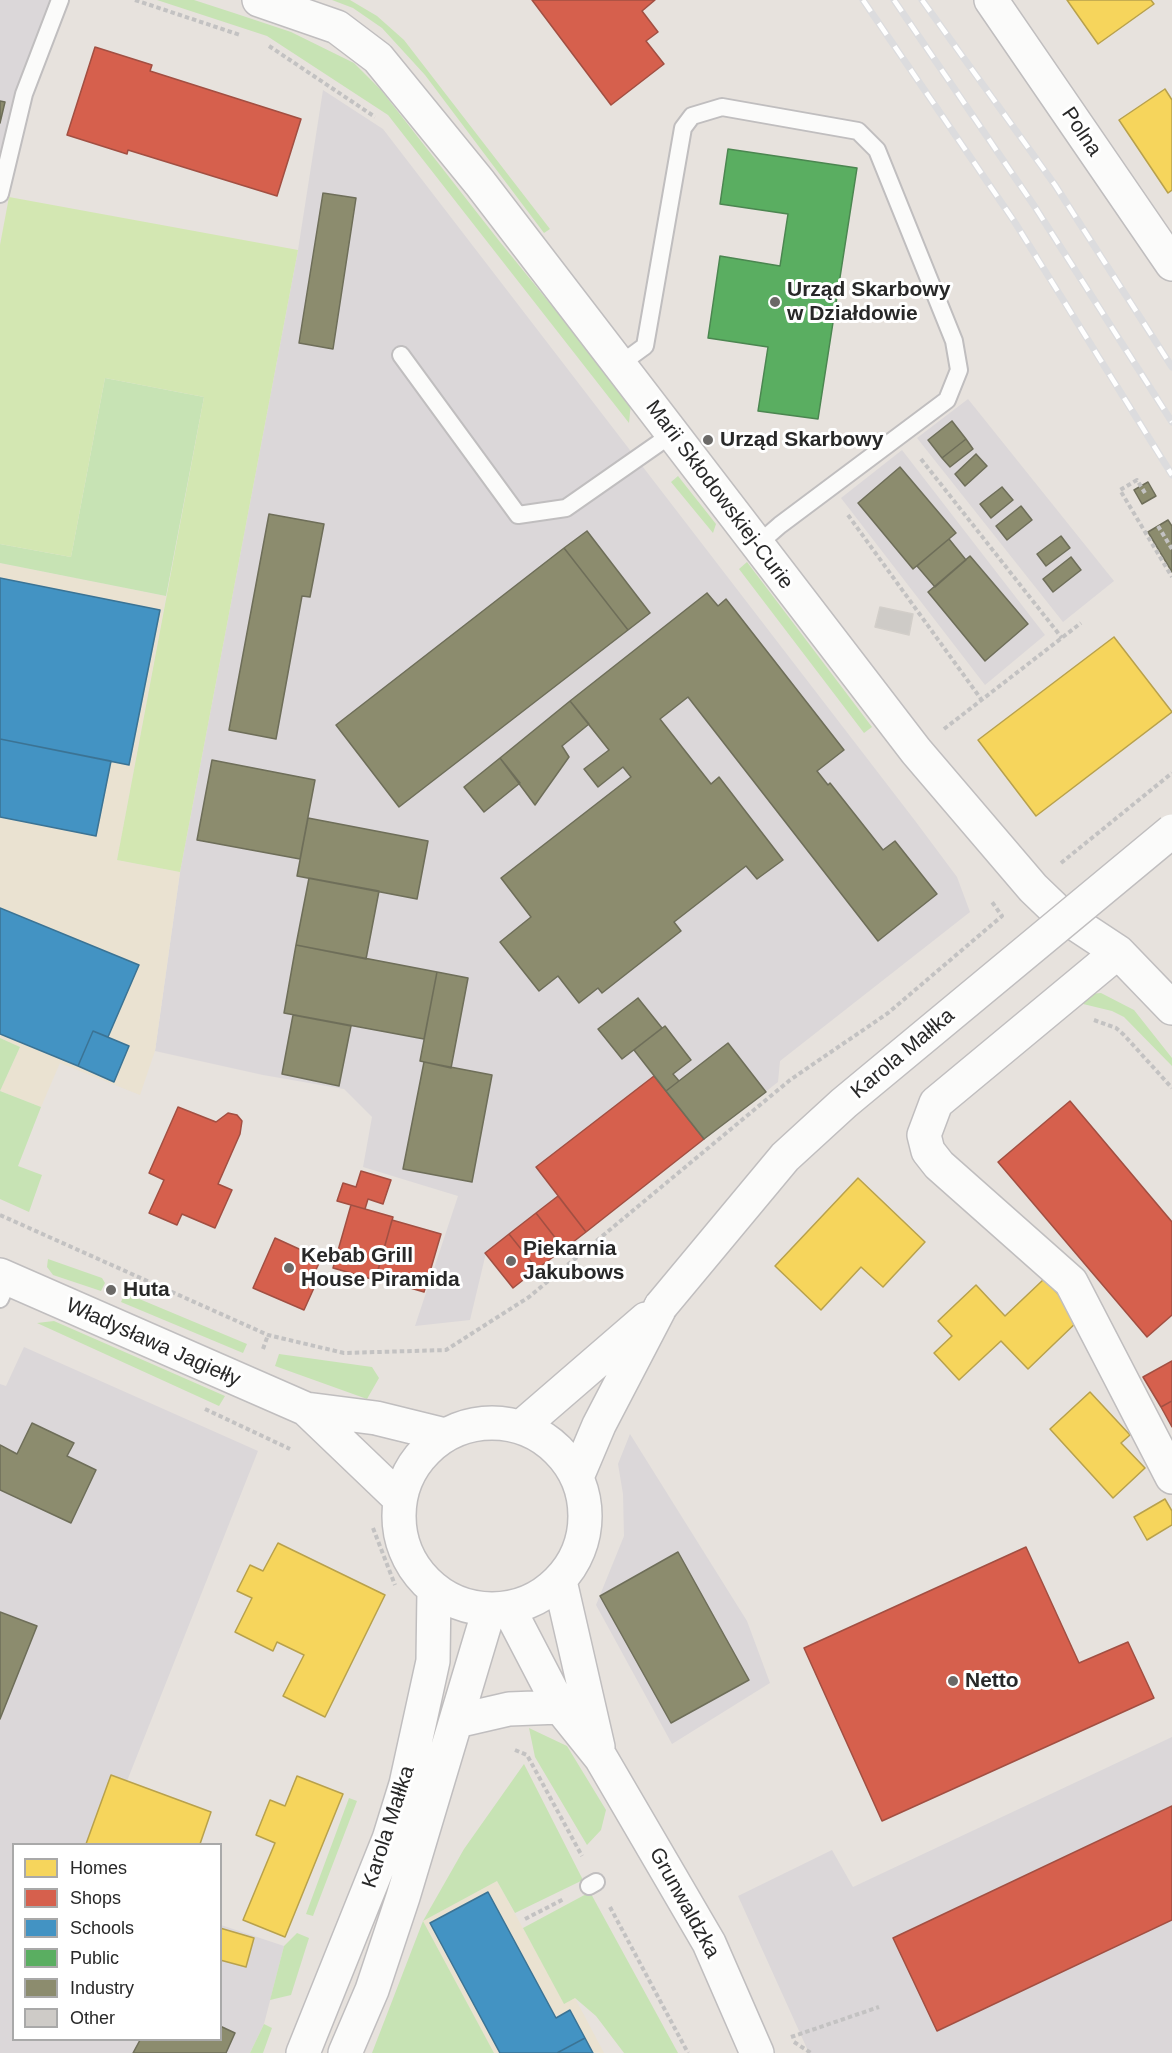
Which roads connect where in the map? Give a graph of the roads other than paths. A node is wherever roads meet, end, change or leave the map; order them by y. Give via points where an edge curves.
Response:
1 (60, 0) edge
2 (259, 0) edge
3 (991, 0) edge
4 (0, 194) edge
5 (1172, 264) edge
6 (401, 355) dead end
7 (619, 365) junction
8 (672, 434) junction
9 (758, 545) junction
10 (1172, 831) edge
11 (1118, 952) junction
12 (1172, 1008) edge
13 (3, 1284) edge
14 (661, 1306) junction
15 (306, 1408) junction
16 (521, 1427) junction
17 (445, 1435) junction
18 (577, 1476) junction
19 (1172, 1477) edge
20 (400, 1499) junction
21 (560, 1581) junction
22 (434, 1590) junction
23 (499, 1609) junction
24 (560, 1707) junction
25 (457, 1721) junction
26 (601, 1758) junction
27 (772, 2049) edge
28 (303, 2053) edge
29 (345, 2053) edge

1 - 4 lane via 24,93
2 - 7 street, Marii Skłodowskiej-Curie via 337,27 378,58 480,183
3 - 5 street, Polna
6 - 8 lane via 518,515 566,508
7 - 8 street, Marii Skłodowskiej-Curie
7 - 9 lane via 645,346 683,128 692,116 722,107 858,131 877,150 954,340 959,370 947,400
8 - 9 street, Marii Skłodowskiej-Curie
9 - 11 street, Marii Skłodowskiej-Curie via 916,752 1033,888 1059,913
10 - 14 street, Karola Małłka, bridge via 844,1103 785,1157
11 - 12 street, Marii Skłodowskiej-Curie
11 - 19 street via 936,1103 924,1135 928,1151 939,1165 1071,1282
13 - 15 street, Władysława Jagiełły
14 - 16 street, Karola Małłka
14 - 18 street, Karola Małłka
15 - 17 street, Władysława Jagiełły via 376,1418
15 - 20 street, Władysława Jagiełły
16 - 17 street via 483,1424
16 - 18 street via 549,1443
17 - 20 street via 424,1452 408,1474
18 - 21 street via 583,1494 585,1525 577,1555
20 - 22 street via 398,1525 404,1550 416,1572
21 - 23 street via 537,1599
21 - 26 street, Grunwaldzka
22 - 23 street via 460,1605
22 - 28 street, Karola Małłka via 433,1661 406,1784 389,1839
23 - 24 street, Grunwaldzka
23 - 25 street, Karola Małłka
24 - 25 street via 509,1708
24 - 26 street, Grunwaldzka
25 - 29 street, Karola Małłka via 372,1990
26 - 27 street, Grunwaldzka

